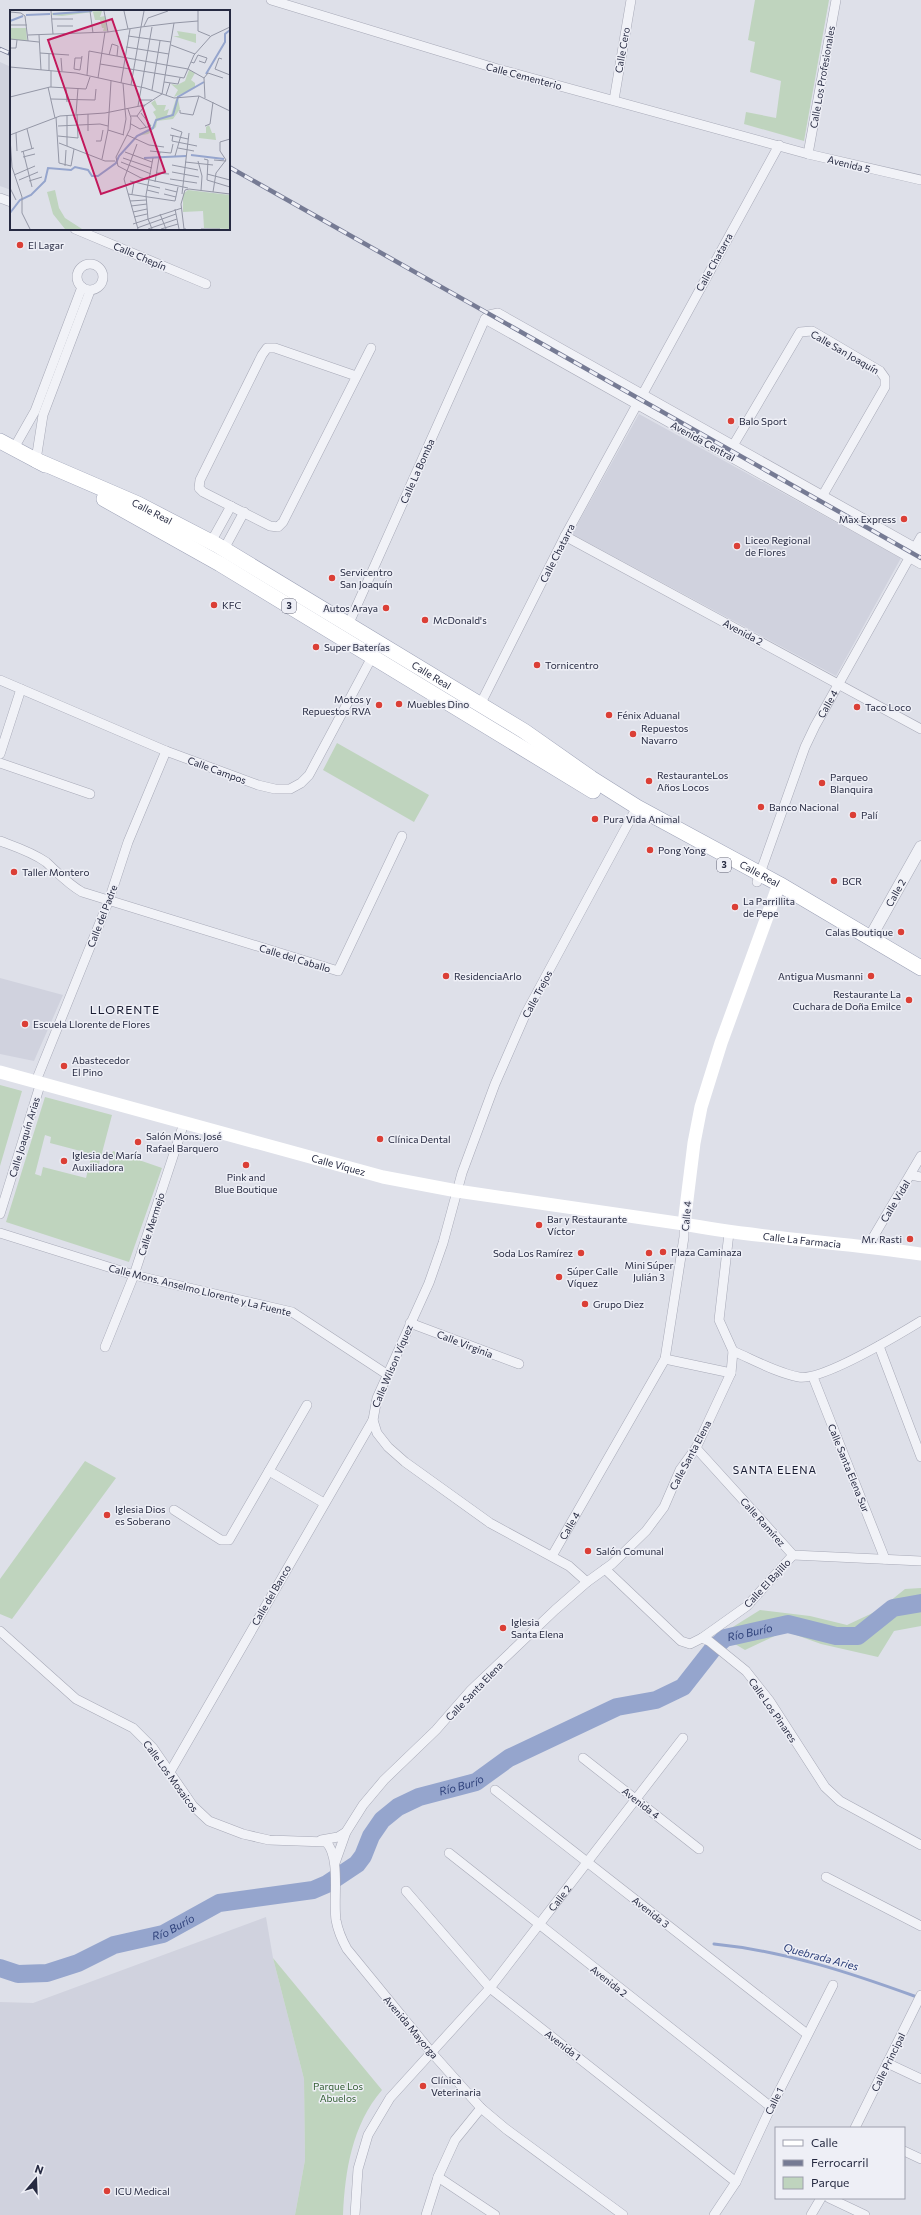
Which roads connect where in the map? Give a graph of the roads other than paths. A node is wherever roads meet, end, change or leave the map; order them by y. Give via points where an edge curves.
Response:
1 (271, 0) edge
2 (631, 0) edge
3 (836, 0) edge
4 (614, 100) junction
5 (778, 146) junction
6 (808, 154) junction
7 (921, 180) edge
8 (0, 198) edge
9 (10, 202) edge
10 (77, 230) edge
11 (206, 284) dead end
12 (86, 289) dead end
13 (485, 319) junction
14 (370, 348) dead end
15 (356, 376) junction
16 (638, 399) junction
17 (39, 413) junction
18 (0, 441) edge
19 (734, 445) junction
20 (14, 448) junction
21 (728, 455) junction
22 (36, 460) junction
23 (823, 495) junction
24 (817, 505) junction
25 (231, 506) junction
26 (244, 512) junction
27 (565, 536) junction
28 (921, 537) edge
29 (218, 545) junction
30 (918, 549) edge
31 (909, 558) junction
32 (921, 564) edge
33 (290, 606) junction
34 (349, 623) junction
35 (372, 657) junction
36 (429, 674) junction
37 (0, 680) edge
38 (839, 683) junction
39 (21, 689) junction
40 (441, 697) junction
41 (480, 704) junction
42 (921, 729) edge
43 (526, 750) junction
44 (166, 751) junction
45 (0, 754) edge
46 (0, 763) edge
47 (90, 794) dead end
48 (635, 812) junction
49 (402, 836) dead end
50 (0, 841) edge
51 (921, 847) edge
52 (758, 878) junction
53 (778, 888) junction
54 (109, 900) junction
55 (870, 938) junction
56 (921, 968) edge
57 (0, 1072) edge
58 (38, 1082) junction
59 (184, 1123) junction
60 (921, 1156) edge
61 (911, 1175) junction
62 (921, 1178) edge
63 (456, 1191) junction
64 (0, 1214) edge
65 (684, 1224) junction
66 (0, 1233) edge
67 (729, 1233) junction
68 (868, 1246) junction
69 (921, 1254) edge
70 (134, 1274) junction
71 (921, 1321) edge
72 (410, 1323) junction
73 (879, 1346) junction
74 (105, 1347) dead end
75 (734, 1351) junction
76 (664, 1359) junction
77 (519, 1364) dead end
78 (732, 1373) junction
79 (388, 1375) junction
80 (813, 1378) junction
81 (307, 1405) dead end
82 (373, 1420) junction
83 (696, 1448) junction
84 (921, 1457) edge
85 (269, 1471) junction
86 (324, 1503) junction
87 (174, 1510) dead end
88 (793, 1555) junction
89 (552, 1556) junction
90 (885, 1559) junction
91 (921, 1561) edge
92 (606, 1569) junction
93 (587, 1582) junction
94 (0, 1632) edge
95 (705, 1640) junction
96 (683, 1738) dead end
97 (583, 1758) dead end
98 (170, 1772) junction
99 (495, 1790) dead end
100 (636, 1799) junction
101 (346, 1832) junction
102 (321, 1840) junction
103 (921, 1845) edge
104 (699, 1849) dead end
105 (449, 1853) dead end
106 (335, 1862) junction
107 (588, 1863) junction
108 (826, 1877) dead end
109 (406, 1891) dead end
110 (540, 1926) junction
111 (921, 1926) edge
112 (832, 1984) dead end
113 (490, 1988) junction
114 (921, 1995) edge
115 (807, 2034) junction
116 (432, 2053) junction
117 (887, 2063) junction
118 (921, 2079) edge
119 (771, 2107) junction
120 (481, 2108) junction
121 (855, 2127) edge
122 (905, 2151) edge
123 (921, 2159) edge
124 (438, 2177) junction
125 (736, 2182) junction
126 (819, 2199) edge
127 (831, 2199) edge
128 (486, 2212) edge
129 (355, 2215) edge
130 (426, 2215) edge
131 (495, 2215) edge
132 (624, 2215) edge
133 (714, 2215) edge
134 (811, 2215) edge
135 (865, 2215) edge

1 - 4 street, Calle Cementerio via 498,69
2 - 4 street, Calle Cero
3 - 6 street, Calle Los Profesionales
4 - 5 street, Calle Cementerio
5 - 6 street, Avenida 5
5 - 16 street, Calle Chatarra
6 - 7 street, Avenida 5
8 - 9 street
10 - 11 street, Calle Chepín
12 - 17 street
13 - 16 street, Avenida Central
13 - 16 street, Avenida Central via 498,313
13 - 34 street, Calle La Bomba
14 - 15 street
15 - 25 street via 275,348 268,348 262,355 200,480 203,492
15 - 26 street via 283,522 278,527 270,526
16 - 19 street, Avenida Central
16 - 21 street, Avenida Central
16 - 27 street, Calle Chatarra
17 - 20 street
17 - 22 street
18 - 20 main road, Calle Real / 3
19 - 21 street, Calle San Joaquín
19 - 23 street, Avenida Central
19 - 23 street, Calle San Joaquín via 800,332 812,331 880,371 885,378 885,387
20 - 22 main road, Calle Real / 3
21 - 24 street, Avenida Central
22 - 29 main road, Calle Real / 3 via 138,504
22 - 33 main road, Calle Real / 3
23 - 24 street, Calle San Joaquín
23 - 30 street, Avenida Central
24 - 31 street, Avenida Central
25 - 26 street
25 - 29 street
26 - 29 street
27 - 38 street, Avenida 2
27 - 41 street, Calle Chatarra
28 - 30 street, Calle 4
29 - 34 main road, Calle Real / 3
30 - 31 street, Calle 4
31 - 32 street, Avenida Central
31 - 38 street, Calle 4
33 - 34 main road via 318,614 337,625
33 - 35 main road, Calle Real / 3
34 - 35 main road via 352,634 370,648
34 - 36 main road, Calle Real / 3
35 - 36 main road via 380,653
35 - 40 main road, Calle Real / 3
35 - 44 street, Calle Campos via 316,764 305,780 296,786 282,790 265,788
36 - 41 main road, Calle Real / 3
37 - 39 street, Calle Campos
38 - 42 street, Avenida 2
38 - 52 street, Calle 4 via 805,747
39 - 44 street, Calle Campos
39 - 45 street
40 - 41 main road via 458,700 474,707
40 - 43 main road, Calle Real / 3
41 - 43 main road via 486,716 511,732
41 - 48 main road, Calle Real / 3 via 524,731
43 - 48 main road, Calle Real / 3
44 - 54 street, Calle del Padre via 128,842
46 - 47 street
48 - 52 main road, Calle Real / 3
48 - 63 street, Calle Trejos via 526,1013 495,1084
49 - 54 street, Calle del Caballo via 338,971
50 - 54 street via 45,861 73,887
51 - 55 street, Calle 2
52 - 53 main road, Calle Real / 3
53 - 55 main road, Calle Real / 3
53 - 65 main road, Calle 4 via 721,1044 701,1107
54 - 58 street, Calle del Padre
55 - 56 main road, Calle Real / 3
57 - 58 main road, Calle Víquez
58 - 59 main road, Calle Víquez
58 - 64 street, Calle Joaquín Arias
59 - 63 main road, Calle Víquez via 383,1177
59 - 70 street, Calle Mermejo
60 - 61 street, Calle Vidal
61 - 62 street
61 - 68 street, Calle Vidal
63 - 65 main road, Calle Víquez
63 - 72 street, Calle Wilson Víquez via 443,1242
65 - 67 main road, Calle La Farmacia
65 - 76 street, Calle 4
66 - 70 street, Calle Mons. Anselmo Llorente y La Fuente
67 - 68 main road, Calle La Farmacia
67 - 75 street via 719,1320
68 - 69 main road, Calle La Farmacia
70 - 74 street, Calle Mermejo
70 - 79 street, Calle Mons. Anselmo Llorente y La Fuente via 292,1312
71 - 73 street
72 - 77 street, Calle Virginia
72 - 79 street, Calle Wilson Víquez
73 - 80 street
73 - 84 street
75 - 78 street, Calle Santa Elena
75 - 80 street via 790,1375
76 - 78 street
76 - 89 street, Calle 4
78 - 83 street, Calle Santa Elena
79 - 82 street, Calle Wilson Víquez via 374,1407
80 - 90 street, Calle Santa Elena Sur
81 - 85 street
82 - 86 street, Calle del Banco
82 - 89 street, Calle Wilson Víquez via 377,1432 388,1447 405,1462 490,1523
83 - 88 street, Calle Ramírez
83 - 92 street, Calle Santa Elena via 680,1470 660,1513 646,1531
85 - 86 street
85 - 87 street via 229,1540 221,1540
86 - 98 street, Calle del Banco
88 - 90 street, Calle Ramírez
88 - 95 street, Calle El Bajillo via 746,1606
89 - 93 street, Calle Wilson Víquez via 577,1572
90 - 91 street, Calle Ramírez
92 - 93 street, Calle Santa Elena
92 - 95 street via 681,1641 690,1644
93 - 101 street, Calle Santa Elena via 471,1690 436,1730 384,1780 363,1805
94 - 98 street, Calle Los Mosaicos via 76,1699 133,1728 153,1748
95 - 103 street, Calle Los Pinares via 746,1671 769,1700 822,1782 840,1801
96 - 100 street, Calle 2
97 - 100 street, Avenida 4
98 - 102 street, Calle Los Mosaicos via 200,1815 223,1828 269,1840
99 - 107 street, Avenida 3
100 - 104 street, Avenida 4
100 - 107 street, Calle 2
101 - 102 street, Calle Los Mosaicos via 338,1837
101 - 106 street, Calle Santa Elena
102 - 106 street via 330,1845
105 - 110 street, Avenida 2
106 - 116 street, Avenida Mayorga via 334,1890 340,1937
107 - 110 street, Calle 2
107 - 115 street, Avenida 3
108 - 111 street
109 - 113 street, Avenida 1
110 - 113 street, Calle 2
110 - 119 street, Avenida 2
112 - 115 street, Calle 1
113 - 116 street, Calle 2
113 - 125 street, Avenida 1
114 - 117 street, Calle Principal
115 - 119 street, Calle 1
116 - 120 street, Avenida Mayorga
116 - 129 street, Calle 2 via 390,2098 368,2135 358,2170
117 - 118 street
117 - 121 street, Calle Principal
119 - 125 street, Calle 1
120 - 124 street via 455,2140
120 - 132 street, Avenida Mayorga
122 - 123 street
124 - 128 street
124 - 130 street
125 - 133 street, Calle 1
126 - 134 street
127 - 135 street
128 - 131 street

